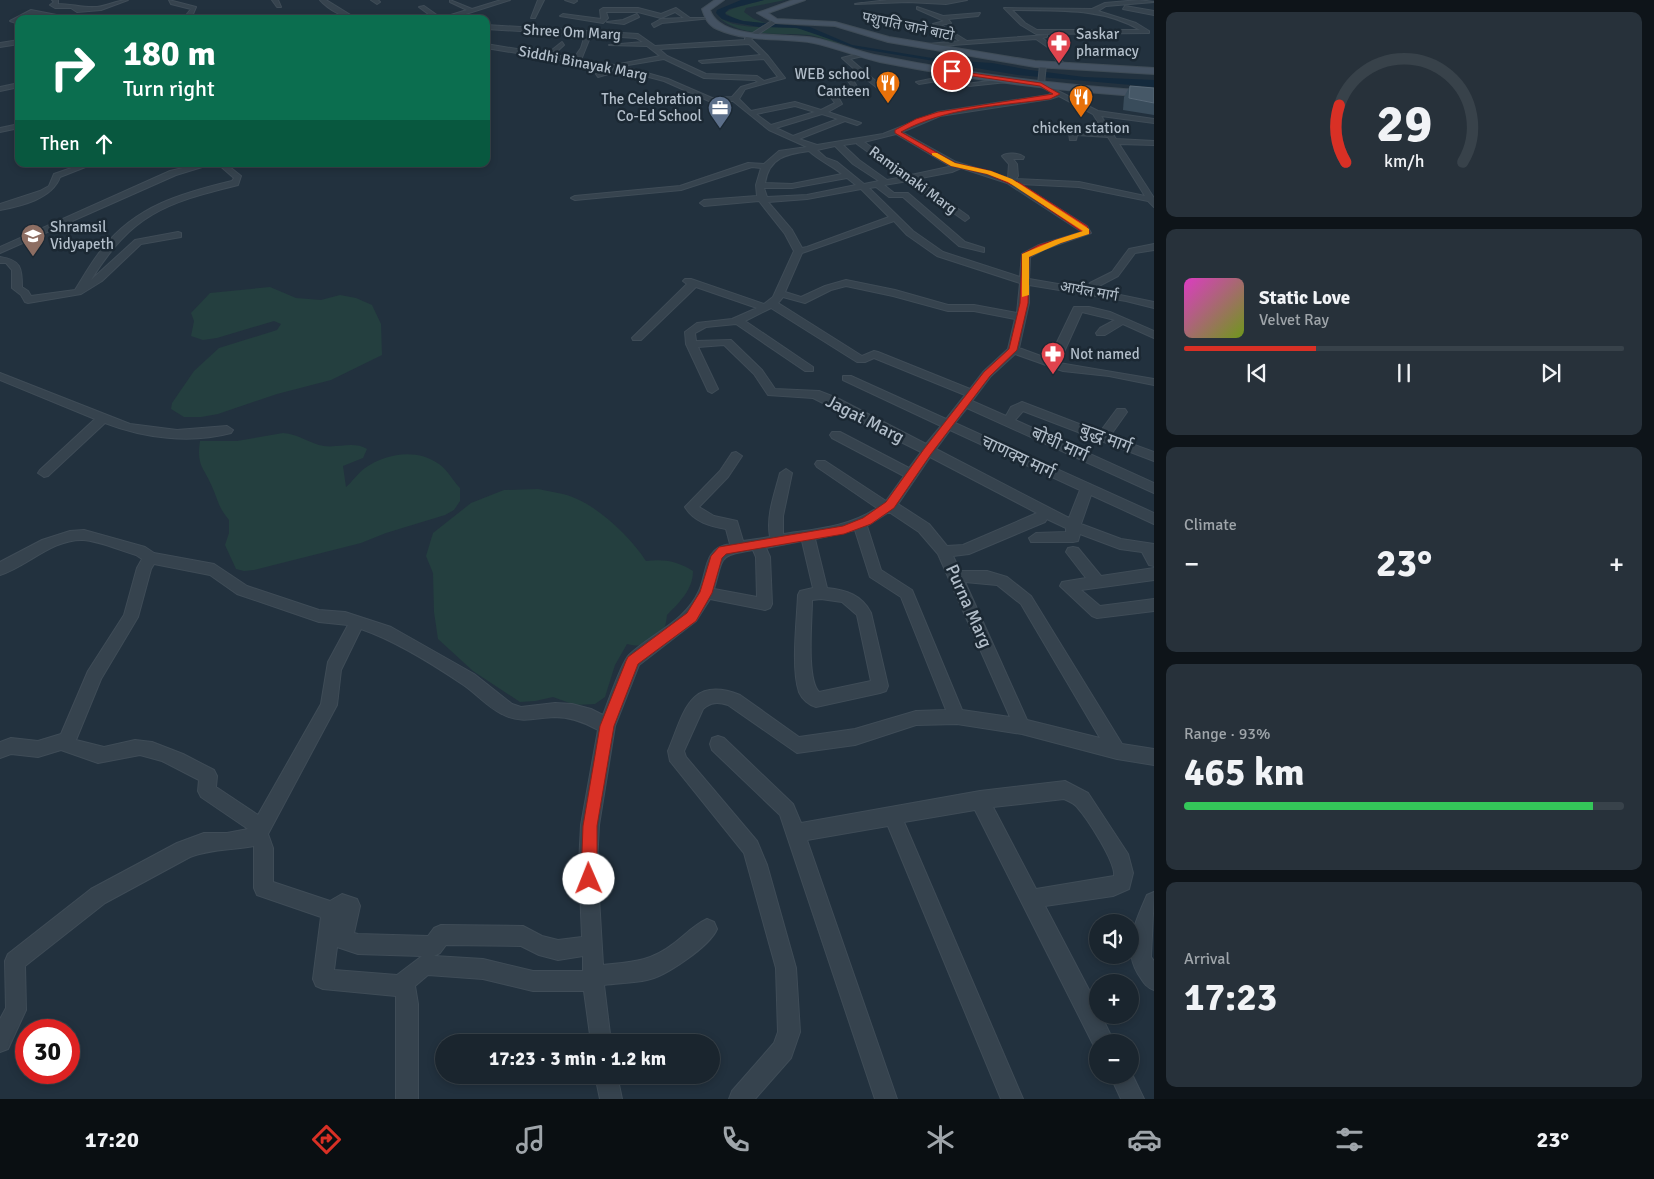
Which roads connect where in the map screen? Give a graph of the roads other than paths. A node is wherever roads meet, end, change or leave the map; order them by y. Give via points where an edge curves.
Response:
1 (55, 0) edge
2 (125, 0) edge
3 (172, 0) edge
4 (275, 0) edge
5 (323, 0) edge
6 (507, 0) edge
7 (541, 0) edge
8 (720, 0) edge
9 (801, 0) edge
10 (908, 0) edge
11 (964, 0) edge
12 (1136, 0) edge
13 (1154, 0) edge
14 (452, 1) dead end
15 (856, 2) edge
16 (946, 2) junction
17 (1143, 2) junction
18 (1090, 3) dead end
19 (673, 4) dead end
20 (1105, 5) junction
21 (279, 6) dead end
22 (487, 6) junction
23 (422, 7) dead end
24 (919, 8) junction
25 (98, 9) junction
26 (912, 9) dead end
27 (452, 11) dead end
28 (473, 11) junction
29 (581, 11) dead end
30 (1093, 11) junction
31 (669, 12) junction
32 (868, 12) dead end
33 (1154, 13) edge
34 (485, 14) dead end
35 (978, 14) dead end
36 (24, 15) edge
37 (45, 15) edge
38 (88, 15) edge
39 (190, 15) edge
40 (350, 15) edge
41 (435, 15) edge
42 (462, 15) joint
43 (563, 16) dead end
44 (637, 16) dead end
45 (533, 17) dead end
46 (585, 18) junction
47 (709, 18) junction
48 (942, 18) junction
49 (690, 20) junction
50 (607, 22) junction
51 (772, 22) junction
52 (596, 23) dead end
53 (654, 25) dead end
54 (1150, 26) dead end
55 (490, 27) edge
56 (1141, 27) junction
57 (589, 32) junction
58 (606, 33) junction
59 (1036, 36) junction
60 (753, 37) junction
61 (602, 40) dead end
62 (1066, 41) dead end
63 (965, 42) junction
64 (15, 44) edge
65 (562, 44) dead end
66 (647, 44) junction
67 (0, 45) edge
68 (612, 45) dead end
69 (928, 46) junction
70 (490, 47) edge
71 (861, 55) junction
72 (548, 56) junction
73 (665, 57) junction
74 (766, 57) junction
75 (569, 60) junction
76 (702, 61) dead end
77 (579, 62) junction
78 (544, 64) dead end
79 (610, 66) junction
80 (1043, 66) junction
81 (1062, 66) junction
82 (622, 68) junction
83 (666, 71) dead end
84 (953, 71) junction
85 (1154, 71) edge
86 (598, 75) dead end
87 (652, 76) junction
88 (867, 77) junction
89 (0, 78) edge
90 (1005, 81) junction
91 (919, 82) dead end
92 (763, 83) junction
93 (1041, 83) junction
94 (969, 84) dead end
95 (15, 86) edge
96 (10, 87) junction
97 (0, 89) edge
98 (882, 89) dead end
99 (1057, 94) junction
100 (1154, 94) edge
101 (734, 99) junction
102 (820, 112) junction
103 (1096, 113) junction
104 (751, 114) junction
105 (845, 120) junction
106 (1154, 121) edge
107 (857, 123) dead end
108 (15, 127) edge
109 (772, 127) junction
110 (0, 130) edge
111 (897, 132) junction
112 (1073, 138) dead end
113 (1111, 138) junction
114 (796, 140) junction
115 (860, 142) junction
116 (1154, 143) edge
117 (837, 144) junction
118 (814, 147) junction
119 (782, 153) junction
120 (1020, 157) dead end
121 (765, 166) junction
122 (908, 166) dead end
123 (958, 166) junction
124 (77, 167) edge
125 (196, 167) edge
126 (225, 167) edge
127 (895, 168) junction
128 (846, 176) junction
129 (909, 177) junction
130 (1010, 181) junction
131 (880, 182) junction
132 (760, 185) junction
133 (860, 185) junction
134 (575, 198) dead end
135 (763, 199) junction
136 (1152, 202) edge
137 (704, 203) dead end
138 (0, 207) edge
139 (895, 218) junction
140 (965, 218) dead end
141 (178, 236) dead end
142 (1154, 247) edge
143 (0, 250) edge
144 (981, 250) dead end
145 (799, 251) junction
146 (0, 260) edge
147 (1024, 281) junction
148 (78, 292) junction
149 (1091, 292) junction
150 (780, 293) junction
151 (768, 305) junction
152 (1154, 305) edge
153 (1020, 317) junction
154 (1123, 320) junction
155 (738, 321) junction
156 (1106, 332) dead end
157 (1154, 335) edge
158 (637, 338) dead end
159 (691, 344) junction
160 (1013, 350) junction
161 (1052, 365) junction
162 (809, 369) dead end
163 (0, 376) edge
164 (847, 378) dead end
165 (1154, 382) edge
166 (712, 389) dead end
167 (968, 398) junction
168 (1121, 412) dead end
169 (103, 418) junction
170 (1009, 421) junction
171 (949, 424) junction
172 (227, 430) dead end
173 (836, 435) dead end
174 (1104, 437) junction
175 (927, 452) junction
176 (736, 456) dead end
177 (1154, 457) edge
178 (821, 464) dead end
179 (44, 473) dead end
180 (786, 473) dead end
181 (912, 475) junction
182 (1154, 488) edge
183 (1086, 490) junction
184 (888, 506) junction
185 (1045, 512) junction
186 (1154, 519) edge
187 (860, 524) junction
188 (1073, 526) junction
189 (807, 535) junction
190 (1036, 538) dead end
191 (778, 541) junction
192 (758, 546) junction
193 (738, 548) junction
194 (1150, 549) edge
195 (944, 551) junction
196 (1074, 552) dead end
197 (151, 558) junction
198 (1154, 561) edge
199 (0, 568) edge
200 (1154, 574) edge
201 (956, 577) junction
202 (1098, 582) junction
203 (706, 593) junction
204 (821, 593) junction
205 (1154, 605) edge
206 (356, 622) junction
207 (957, 717) junction
208 (607, 726) junction
209 (1022, 726) junction
210 (62, 742) junction
211 (718, 744) dead end
212 (0, 750) edge
213 (1117, 751) junction
214 (1154, 757) edge
215 (980, 800) junction
216 (893, 817) junction
217 (260, 830) junction
218 (796, 833) junction
219 (1030, 899) junction
220 (1154, 902) edge
221 (332, 911) junction
222 (707, 929) dead end
223 (593, 945) junction
224 (594, 979) junction
225 (1154, 980) edge
226 (404, 983) junction
227 (600, 1034) edge
228 (1100, 1034) edge
229 (0, 1041) edge
230 (608, 1084) edge
231 (1125, 1084) edge
232 (407, 1099) edge
233 (611, 1099) edge
234 (740, 1099) edge
235 (886, 1099) edge
236 (1012, 1099) edge
237 (1133, 1099) edge

1 - 25 street via 57,3 53,4 57,7
2 - 25 street
3 - 39 street via 194,8
4 - 21 street
5 - 40 street via 329,7
6 - 22 street
7 - 45 street
8 - 47 main road via 706,9
9 - 51 main road via 761,13
10 - 15 street
10 - 16 street
11 - 16 street
12 - 17 street
13 - 17 street
14 - 28 street
15 - 32 street
16 - 24 street
17 - 20 street
18 - 30 street
19 - 31 street
20 - 30 street
20 - 33 street
22 - 28 street
22 - 34 street via 489,10
23 - 41 street
24 - 26 street
24 - 48 street
25 - 38 street
27 - 42 street
28 - 42 street
29 - 46 street via 590,12
30 - 56 street
30 - 56 street via 1008,8 1036,32 1146,32
31 - 49 street
31 - 50 street via 661,16 635,9 604,10
35 - 48 street
36 - 37 street via 29,12
43 - 46 street
44 - 50 street via 624,22
46 - 50 street
47 - 49 street
47 - 60 main road via 723,28
48 - 63 street via 948,22 936,25
49 - 53 street via 661,21
50 - 52 street
50 - 58 street
51 - 60 street
51 - 69 main road, पशुपति जाने बाटो via 835,24
54 - 56 street
55 - 57 street, Shree Om Marg
57 - 58 street, Shree Om Marg
57 - 77 street via 577,58
58 - 66 street, Shree Om Marg via 638,36
59 - 62 street via 1057,36
59 - 63 street
59 - 81 street via 1051,47
60 - 66 street
60 - 71 main road via 813,40
60 - 74 street
61 - 66 street
63 - 69 street
64 - 67 street
65 - 72 street
66 - 68 street
66 - 73 street
69 - 80 main road, पशुपति जाने बाटो
70 - 72 street, Siddhi Binayak Marg
71 - 84 main road
71 - 88 street via 845,58
72 - 75 street, Siddhi Binayak Marg
73 - 79 street
73 - 92 street via 704,76 757,78
74 - 76 street
74 - 92 street via 782,78
75 - 77 street, Siddhi Binayak Marg
75 - 78 street
77 - 79 street, Siddhi Binayak Marg
79 - 82 street, Siddhi Binayak Marg
80 - 81 main road, पशुपति जाने बाटो
80 - 93 street
81 - 85 main road, पशुपति जाने बाटो
82 - 86 street
82 - 87 street, Siddhi Binayak Marg
83 - 87 street
84 - 90 main road
84 - 91 street via 947,78
87 - 101 street, Siddhi Binayak Marg via 689,88 711,100
88 - 98 street
88 - 102 street via 848,79 856,90 834,94 840,104
89 - 96 street
90 - 93 main road
90 - 94 street
92 - 101 street via 743,88
93 - 99 street
93 - 100 main road
95 - 96 street
96 - 97 street
99 - 103 street
99 - 111 street, Ramjanaki Marg via 938,114 918,120
101 - 104 street
102 - 104 street via 795,104
102 - 105 street
102 - 109 street
103 - 106 street
103 - 113 street
104 - 109 street
105 - 107 street
105 - 114 street
108 - 110 street
109 - 114 street
111 - 115 street, Ramjanaki Marg
111 - 123 street
112 - 113 street via 1073,132
113 - 116 street
113 - 136 street
114 - 118 street
114 - 119 street
115 - 117 street, Ramjanaki Marg
115 - 127 street, Ramjanaki Marg
117 - 118 street, Ramjanaki Marg
117 - 131 street
118 - 119 street, Ramjanaki Marg
118 - 128 street, आर्यल मार्ग via 823,160 834,164
119 - 121 street, Ramjanaki Marg
120 - 130 street via 1006,156 1014,168
121 - 132 street
121 - 134 street via 751,165 681,188
122 - 127 street
123 - 129 street via 952,170
123 - 130 street
124 - 138 street via 54,173 52,187 46,192
125 - 143 street via 173,173
126 - 148 street via 238,178 235,183 179,197 145,212 106,250
127 - 129 street, Ramjanaki Marg
128 - 132 street via 796,186
128 - 133 street, आर्यल मार्ग
129 - 131 street
129 - 140 street, Ramjanaki Marg
130 - 136 street via 1088,186
130 - 147 street via 1087,233 1027,254
131 - 133 street
131 - 144 street via 892,196 905,196 962,244
132 - 135 street
133 - 135 street via 807,197
133 - 139 street, आर्यल मार्ग
135 - 137 street
135 - 145 street
139 - 145 street
139 - 147 street, आर्यल मार्ग via 940,254
141 - 148 street via 138,242 99,279
142 - 149 street via 1132,251 1115,274 1094,285
145 - 150 street
146 - 148 street via 9,261 17,270 17,288 25,293 28,300
147 - 149 street, आर्यल मार्ग
147 - 153 street
149 - 152 street, आर्यल मार्ग
150 - 151 street
150 - 153 street via 802,301 838,284 854,284 948,308 974,308
151 - 155 street
151 - 158 street via 691,282
151 - 167 street, बोधी मार्ग via 861,360 874,354
153 - 160 street
154 - 156 street
154 - 157 street
154 - 161 street via 1080,308
155 - 159 street via 696,326 689,335
155 - 162 street
159 - 166 street
159 - 175 street, Jagat Marg via 727,342 758,372 772,392 815,394 871,420
160 - 161 street
160 - 167 street via 987,374
161 - 165 street
163 - 169 street
164 - 171 street
167 - 170 street, बोधी मार्ग
167 - 171 street
168 - 174 street
169 - 172 street via 145,432 186,434
169 - 179 street
170 - 174 street, बुद्ध मार्ग via 1015,410 1022,406
170 - 182 street, बोधी मार्ग
171 - 175 street
171 - 183 street, चाणक्य मार्ग
173 - 181 street
174 - 177 street, बुद्ध मार्ग
175 - 181 street
175 - 185 street, Jagat Marg
176 - 193 street via 724,474 692,507 707,519 732,525
178 - 184 street, Purna Marg
180 - 191 street via 776,514
181 - 184 street
183 - 186 street, चाणक्य मार्ग
183 - 188 street
184 - 187 street
184 - 195 street, Purna Marg via 924,528
185 - 188 street, Jagat Marg
185 - 195 street via 1040,519 964,550
187 - 189 street via 844,530
187 - 207 street via 875,572 902,587 907,594
188 - 190 street via 1073,537
188 - 194 street, Jagat Marg via 1120,544
189 - 191 street
189 - 204 street
191 - 192 street
192 - 193 street
192 - 203 street via 763,557 765,604
193 - 203 street via 723,550 717,556
194 - 198 street, Jagat Marg
195 - 201 street, Purna Marg
196 - 202 street
197 - 199 street via 140,551 84,535 70,536 41,546
197 - 206 street via 214,570 242,590 319,616
197 - 210 street via 144,568 131,617 94,676 78,718 67,740
200 - 202 street
201 - 209 street, Purna Marg
201 - 213 street via 993,576 1014,587 1026,600
202 - 205 street via 1066,586 1097,612
203 - 208 street via 691,617 633,661
204 - 204 street via 804,595 804,673 810,696 816,700 880,686 864,613 859,605 844,596
206 - 208 street via 386,630 468,679 507,709 521,714 572,711
206 - 217 street via 336,662 329,705
207 - 209 street
207 - 234 street via 916,718 855,737 797,745 723,695 709,696 697,704 676,751 680,761 751,847 786,968 789,1032 784,1050
208 - 223 street via 590,826 588,864
209 - 213 street
210 - 212 street via 38,749 11,746
210 - 217 street via 92,754 109,755 131,747 144,748 181,762 208,776 207,792
211 - 218 street via 787,810
213 - 214 street
215 - 216 street
215 - 219 street
215 - 219 street via 1045,791 1074,793 1090,809 1121,861 1122,882 1113,887
216 - 218 street
216 - 236 street
217 - 221 street via 264,848 264,888
217 - 229 street via 256,837 204,842 184,850 98,896 15,961 16,1010
218 - 235 street
219 - 228 street
220 - 225 street via 1142,931 1141,959
221 - 223 street via 342,904 350,906 343,937 345,941 358,944 433,946 441,935 486,935 523,936 558,950
221 - 226 street via 323,979 400,986
222 - 224 street via 678,953 648,970
223 - 224 street
224 - 226 street via 533,981 483,969 424,965
224 - 227 street
226 - 232 street via 408,1026
230 - 233 street
231 - 237 street

